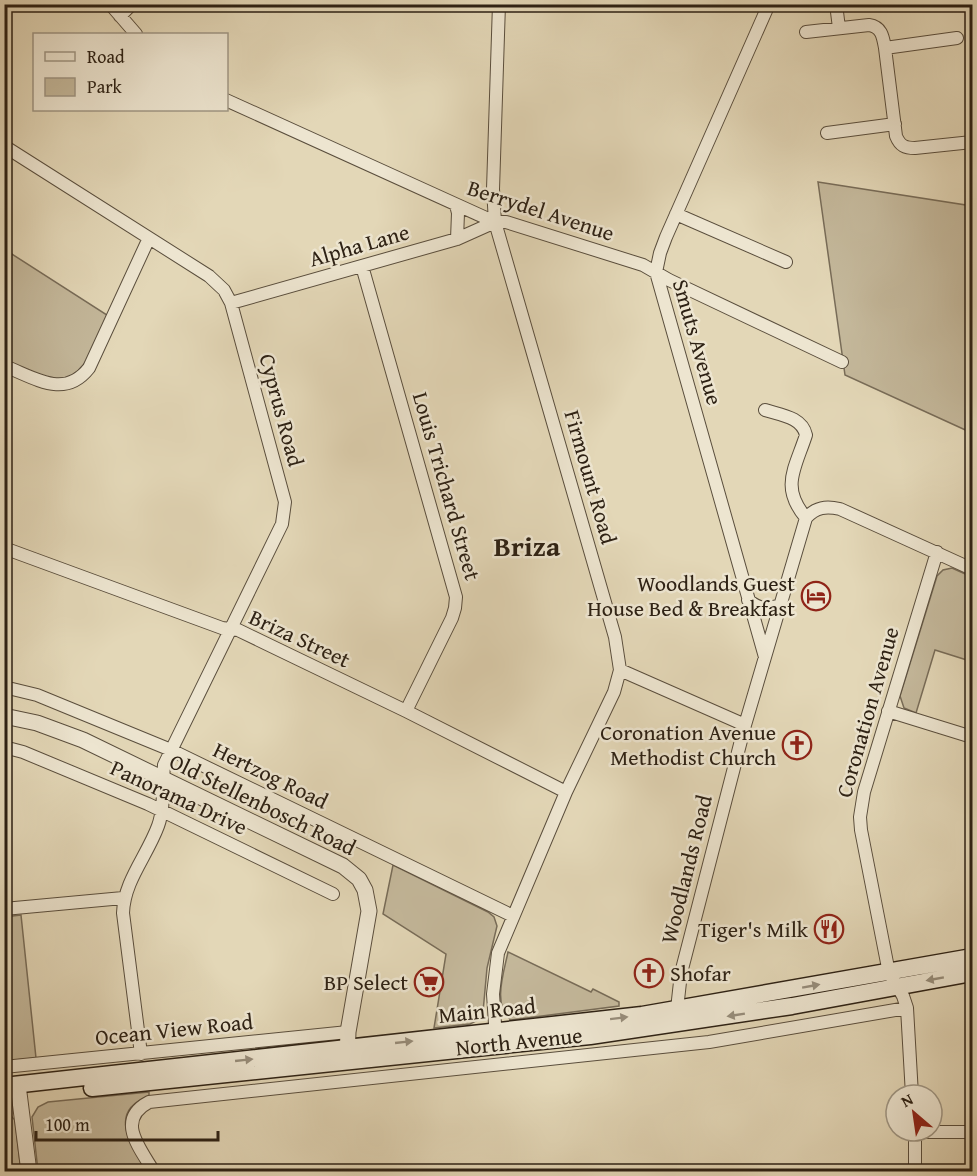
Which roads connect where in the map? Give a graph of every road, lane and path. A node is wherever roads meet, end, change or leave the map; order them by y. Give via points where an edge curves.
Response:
1 (110, 4) edge
2 (132, 4) edge
3 (499, 4) edge
4 (770, 4) edge
5 (836, 4) edge
6 (120, 16) junction
7 (839, 28) junction
8 (135, 33) edge
9 (806, 33) dead end
10 (957, 38) dead end
11 (885, 48) junction
12 (228, 101) edge
13 (895, 124) junction
14 (827, 134) dead end
15 (972, 142) edge
16 (4, 146) edge
17 (456, 205) junction
18 (676, 214) junction
19 (495, 222) junction
20 (149, 238) junction
21 (457, 239) junction
22 (786, 262) dead end
23 (362, 266) junction
24 (656, 272) junction
25 (231, 303) junction
26 (842, 362) dead end
27 (4, 366) edge
28 (765, 410) dead end
29 (806, 518) junction
30 (4, 548) edge
31 (937, 552) junction
32 (972, 569) edge
33 (748, 600) junction
34 (781, 605) junction
35 (230, 629) junction
36 (765, 657) junction
37 (620, 670) junction
38 (4, 687) edge
39 (406, 711) junction
40 (888, 711) junction
41 (4, 716) edge
42 (744, 725) junction
43 (972, 737) edge
44 (4, 747) edge
45 (171, 750) junction
46 (164, 780) junction
47 (567, 792) junction
48 (161, 810) junction
49 (333, 894) dead end
50 (123, 898) junction
51 (4, 909) edge
52 (513, 916) junction
53 (972, 957) edge
54 (972, 973) edge
55 (893, 979) junction
56 (907, 1008) junction
57 (677, 1009) junction
58 (496, 1039) junction
59 (347, 1048) junction
60 (141, 1054) junction
61 (4, 1067) edge
62 (911, 1083) edge
63 (12, 1091) edge
64 (944, 1132) edge
65 (972, 1132) edge
66 (915, 1143) edge
67 (30, 1172) edge
68 (154, 1172) edge
69 (915, 1172) edge

1 - 6 street
2 - 6 street
3 - 19 street, Firmount Road
4 - 18 street, Smuts Avenue
5 - 7 street
6 - 8 street
7 - 9 street
7 - 11 street via 873,25 880,30
10 - 11 street
11 - 13 street
12 - 17 street, Berrydel Avenue
13 - 14 street
13 - 15 street via 898,141 906,148
16 - 20 street, Cyprus Road
17 - 19 street, Berrydel Avenue
17 - 21 street
18 - 22 street
18 - 24 street, Smuts Avenue
19 - 21 street, Alpha Lane
19 - 24 street, Berrydel Avenue via 506,222
19 - 37 street, Firmount Road via 615,637
20 - 25 street, Cyprus Road via 209,276
20 - 27 street via 83,375 59,386
21 - 23 street, Alpha Lane
23 - 25 street, Alpha Lane
23 - 39 street, Louis Trichard Street via 456,597 452,618
24 - 26 street, Berrydel Avenue
24 - 33 street, Smuts Avenue
25 - 35 street, Cyprus Road via 285,509 282,524
28 - 29 street via 798,421 805,429 791,491
29 - 31 street via 823,507 840,509
29 - 34 street, Woodlands Road
30 - 35 street, Briza Street
31 - 32 street
31 - 40 street, Coronation Avenue
33 - 34 street via 764,609
33 - 36 street, Smuts Avenue
34 - 36 street, Woodlands Road
35 - 39 street, Briza Street
35 - 45 street, Cyprus Road
36 - 42 street, Woodlands Road
37 - 42 street
37 - 47 street, Firmount Road via 614,692
38 - 45 street, Hertzog Road via 37,695
39 - 47 street, Briza Street
40 - 43 street
40 - 55 street, Coronation Avenue via 860,817
41 - 46 street, Old Stellenbosch Road via 83,740
42 - 57 street, Woodlands Road via 681,973
44 - 48 street, Panorama Drive
45 - 46 street, Cyprus Road
45 - 52 street, Hertzog Road
46 - 48 street, Cyprus Road
46 - 59 street, Old Stellenbosch Road via 343,866 359,879 369,911
47 - 52 street, Firmount Road
48 - 49 street, Panorama Drive
48 - 50 street, Cyprus Road via 159,825
50 - 51 street
50 - 60 street
52 - 58 street, Firmount Road via 498,953 493,994
53 - 55 main road, Main Road
54 -> 55 main road, Main Road
55 - 56 street, Coronation Avenue
57 -> 55 main road, Main Road
55 -> 58 main road, Main Road via 683,1023
56 - 62 street, Coronation Avenue
56 - 68 street, North Avenue via 709,1042 158,1100 149,1102 132,1118 132,1132
58 -> 57 main road, Main Road
58 - 59 main road, Main Road
59 - 60 street, Ocean View Road
59 - 63 main road, Main Road
60 - 61 street, Ocean View Road
63 - 67 street
64 - 65 street
66 - 69 street

